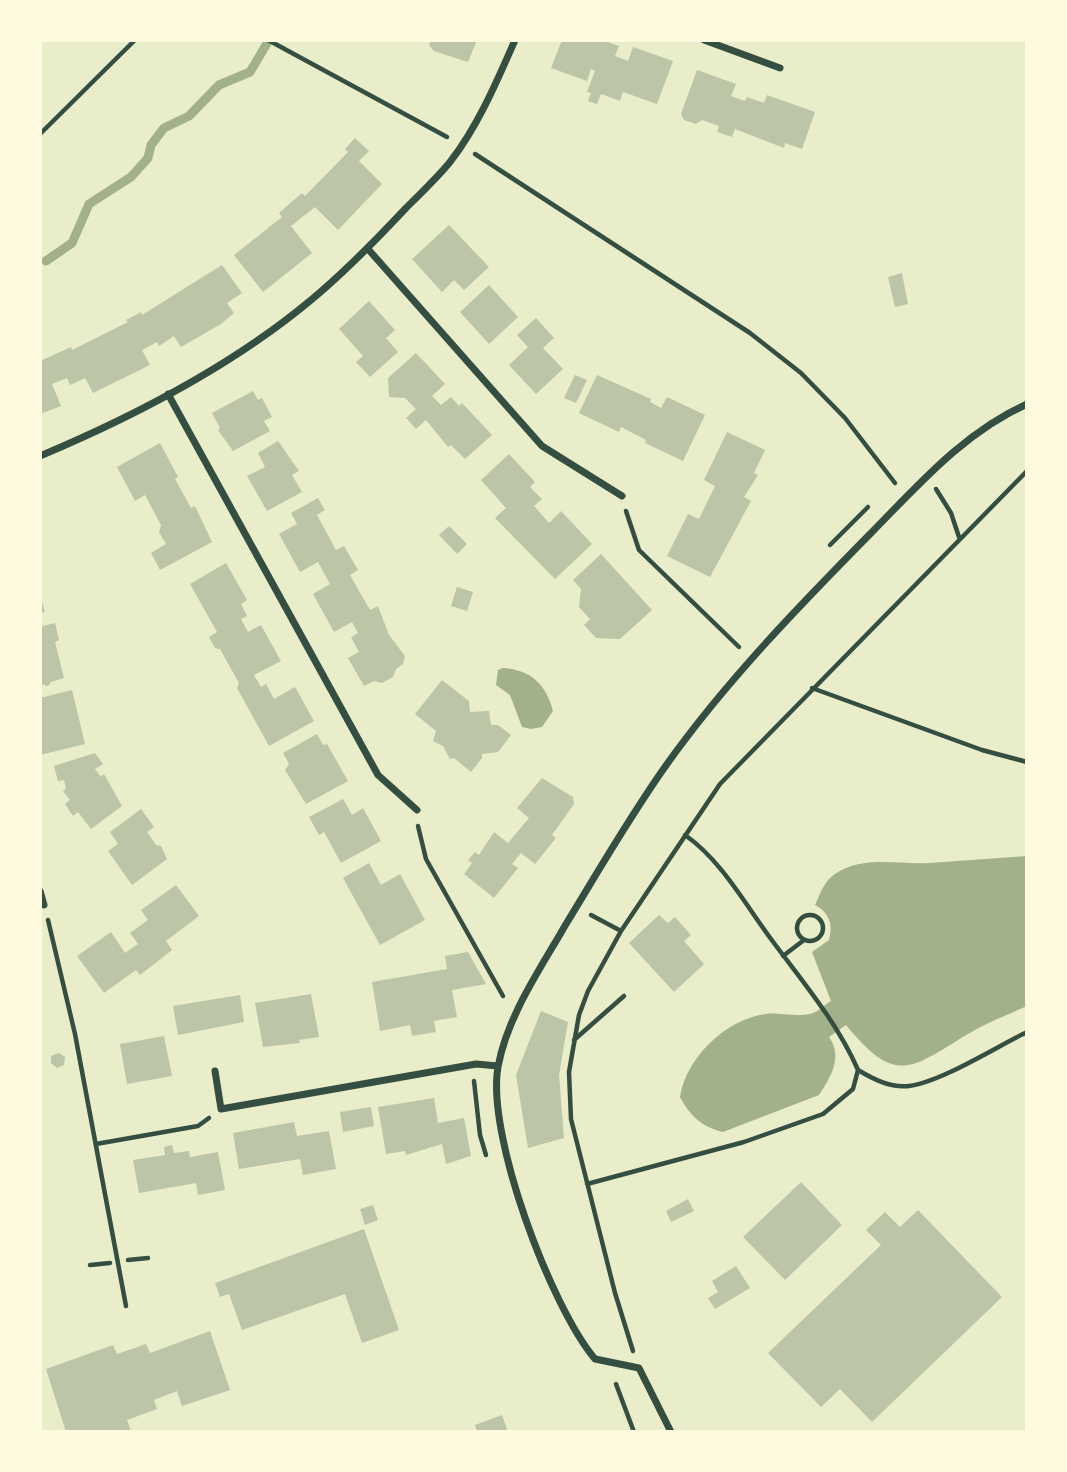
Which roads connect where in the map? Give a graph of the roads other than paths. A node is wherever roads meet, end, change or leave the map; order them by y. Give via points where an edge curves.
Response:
1 (515, 40) edge
2 (704, 40) edge
3 (780, 68) dead end
4 (368, 249) junction
5 (168, 394) junction
6 (1027, 404) edge
7 (40, 456) edge
8 (622, 496) road end
9 (417, 810) road end
10 (40, 891) edge
11 (44, 905) road end
12 (498, 1066) junction
13 (215, 1071) dead end
14 (671, 1432) edge

1 - 4 street via 461,145
2 - 3 street
4 - 5 street via 289,317
4 - 8 street via 542,446
5 - 7 street via 108,427
5 - 9 street via 378,775
6 - 12 street via 963,441 907,496 752,660 668,762 541,965
10 - 11 street
12 - 13 street via 476,1064 221,1109
12 - 14 street via 496,1094 512,1176 570,1325 595,1359 639,1368

